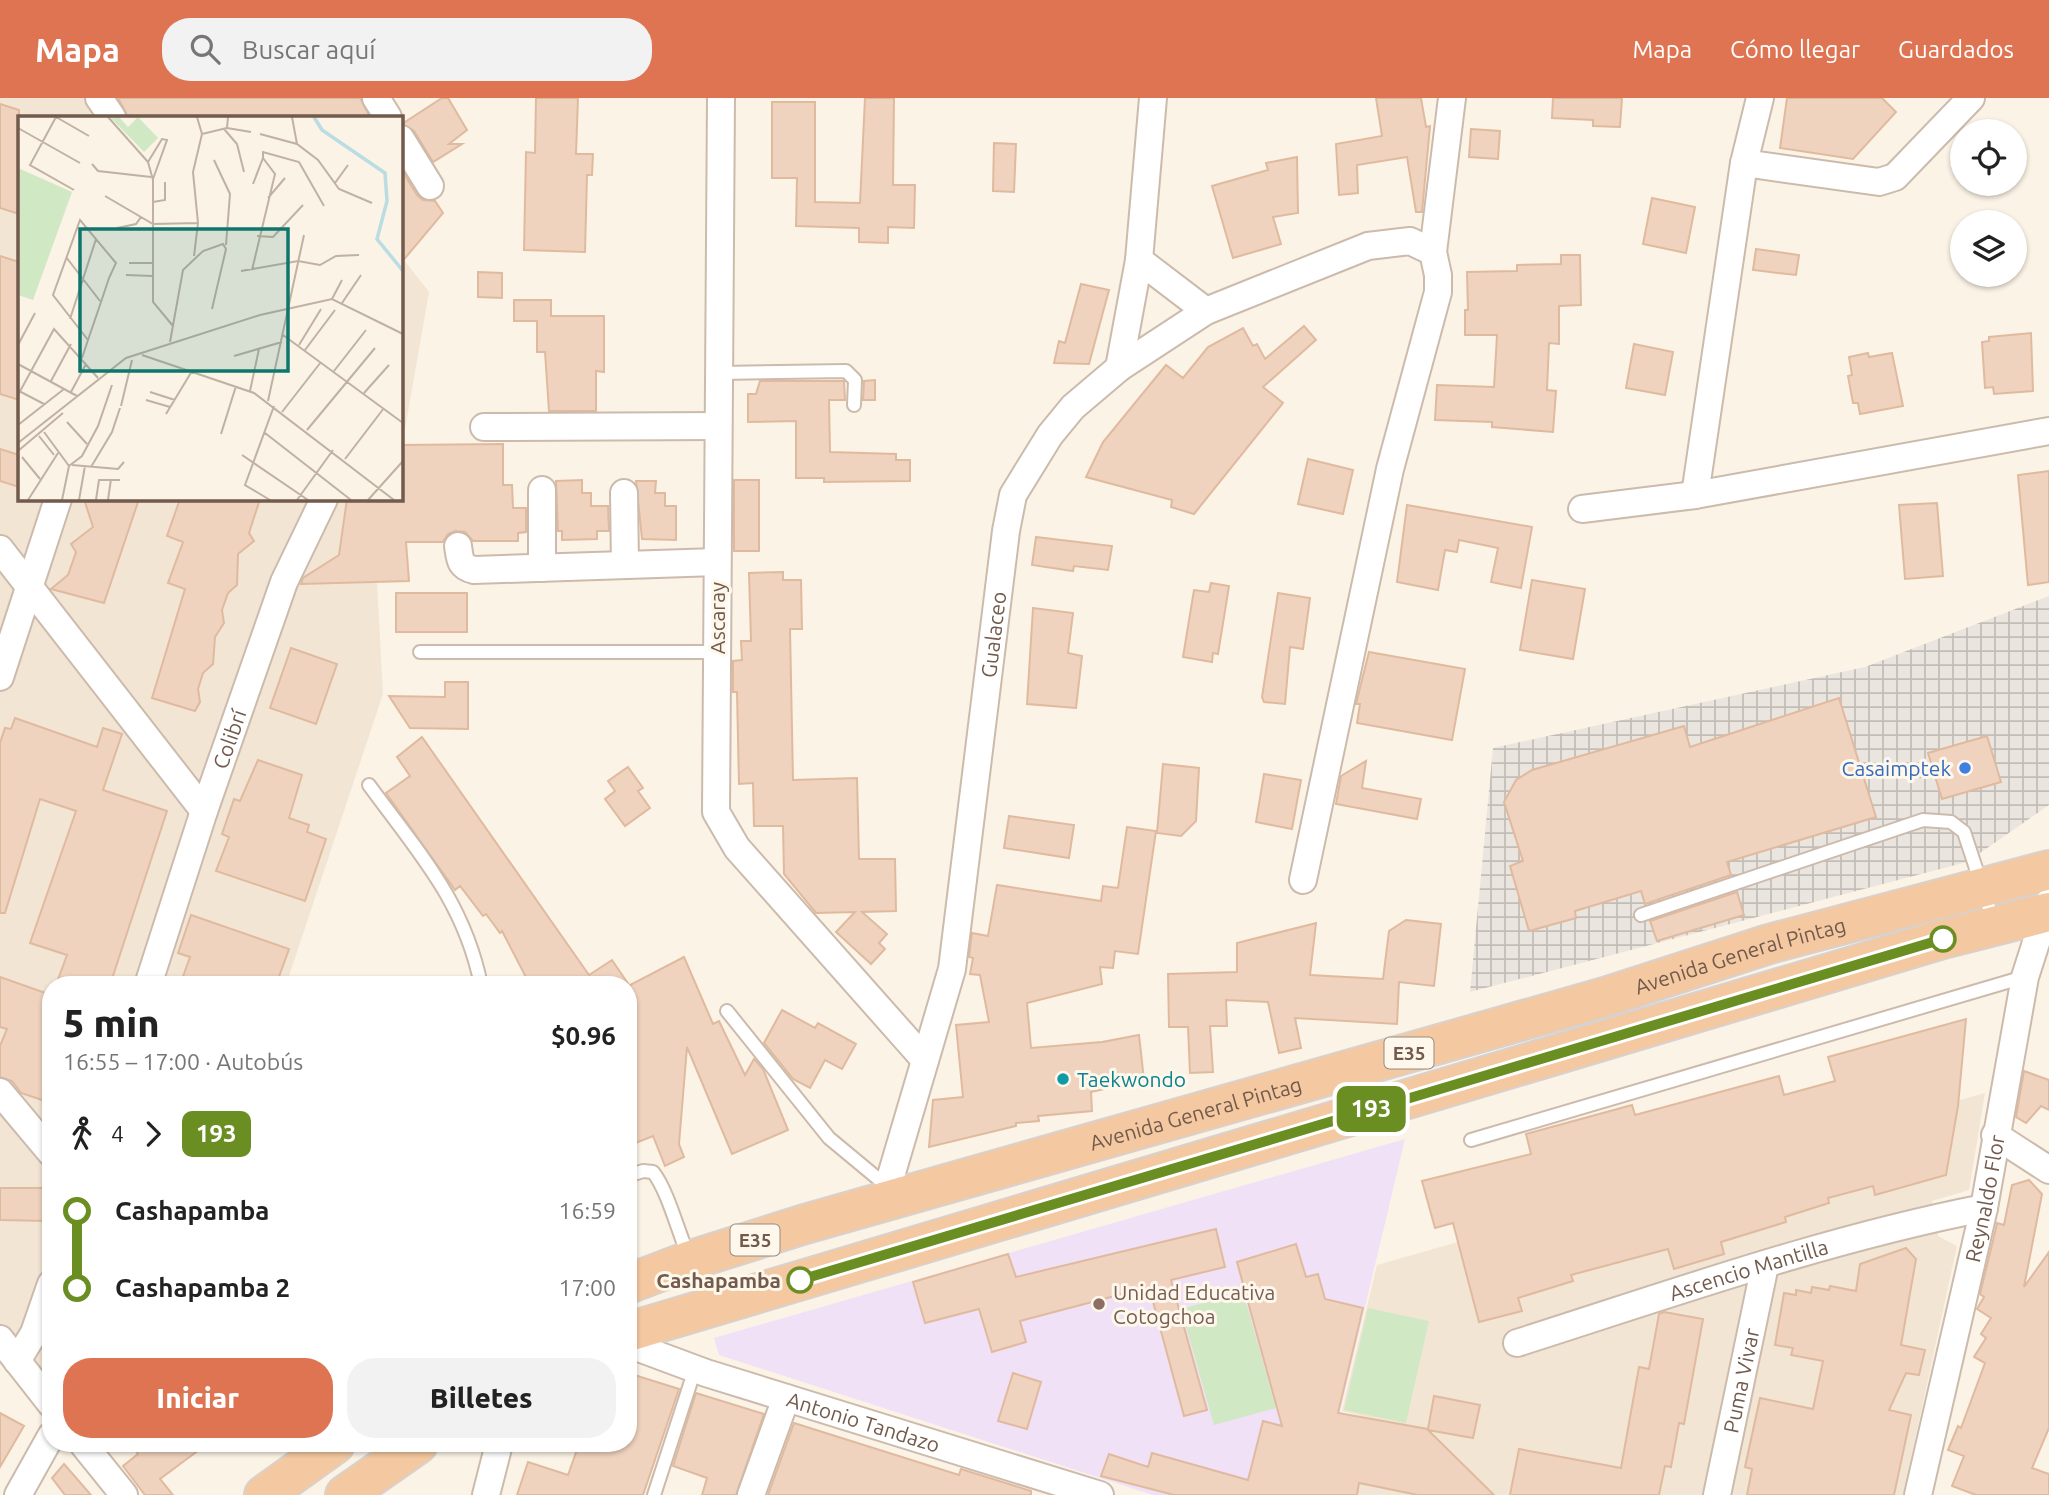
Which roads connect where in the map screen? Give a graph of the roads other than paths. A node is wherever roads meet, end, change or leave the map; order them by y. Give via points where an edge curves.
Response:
1 (99, 98) edge
2 (376, 98) edge
3 (721, 98) edge
4 (1153, 98) edge
5 (1452, 98) edge
6 (1760, 98) edge
7 (1971, 98) edge
8 (111, 116) edge
9 (387, 116) edge
10 (402, 141) edge
11 (1744, 163) junction
12 (430, 186) dead end
13 (1433, 251) junction
14 (1139, 260) junction
15 (1206, 310) junction
16 (1119, 368) junction
17 (719, 373) junction
18 (854, 405) dead end
19 (718, 426) junction
20 (484, 427) dead end
21 (2049, 431) edge
22 (542, 490) dead end
23 (624, 493) dead end
24 (1695, 495) junction
25 (58, 500) edge
26 (324, 500) edge
27 (1583, 509) dead end
28 (458, 547) dead end
29 (0, 549) edge
30 (717, 562) junction
31 (625, 565) junction
32 (542, 568) junction
33 (29, 587) junction
34 (419, 652) dead end
35 (717, 652) junction
36 (0, 677) edge
37 (369, 785) dead end
38 (204, 810) junction
39 (2049, 870) edge
40 (1303, 880) dead end
41 (1983, 887) junction
42 (2048, 909) edge
43 (1642, 915) dead end
44 (1994, 926) junction
45 (151, 976) edge
46 (479, 976) edge
47 (2025, 977) junction
48 (727, 1010) dead end
49 (925, 1060) junction
50 (0, 1092) edge
51 (1995, 1135) junction
52 (1471, 1140) dead end
53 (42, 1142) edge
54 (2049, 1170) edge
55 (637, 1173) edge
56 (886, 1195) junction
57 (1984, 1208) junction
58 (691, 1260) junction
59 (1765, 1265) junction
60 (637, 1281) edge
61 (42, 1310) edge
62 (637, 1329) edge
63 (0, 1339) edge
64 (1517, 1343) dead end
65 (637, 1347) edge
66 (17, 1361) junction
67 (695, 1369) junction
68 (42, 1393) edge
69 (786, 1398) junction
70 (42, 1452) edge
71 (89, 1452) edge
72 (315, 1452) edge
73 (407, 1452) edge
74 (497, 1452) edge
75 (18, 1495) edge
76 (124, 1495) edge
77 (264, 1495) edge
78 (345, 1495) edge
79 (486, 1495) edge
80 (654, 1495) edge
81 (751, 1495) edge
82 (1100, 1495) edge
83 (1717, 1495) edge
84 (1918, 1495) edge

1 - 8 street
2 - 9 street
3 - 17 street, Ascaray
4 - 14 street
5 - 13 street
6 - 11 street
7 - 11 street via 1895,177 1880,182
10 - 12 street
11 - 24 street
13 - 15 street, Gualaceo via 1410,242 1368,246
13 - 40 street via 1438,275 1433,318 1390,469
14 - 15 street
14 - 16 street
15 - 16 street, Gualaceo
16 - 49 street, Gualaceo via 1073,407 1013,495 952,969
17 - 18 lane via 846,371 855,380
17 - 19 street, Ascaray
19 - 20 street
19 - 30 street, Ascaray
21 - 24 street
22 - 32 street
23 - 31 street
24 - 27 street
25 - 33 street
26 - 38 street, Colibrí via 284,582
28 - 32 street via 465,568
29 - 33 street
30 - 31 street
30 - 35 street, Ascaray
31 - 32 street
33 - 36 street
33 - 38 street
34 - 35 lane
35 - 49 street, Ascaray via 715,793 716,812 726,832 807,931
37 - 46 lane via 459,914
38 - 45 street, Colibrí
39 - 41 highway, Avenida General Pintag / E35
41 - 43 lane via 1964,832 1951,822 1923,820
41 - 44 lane
41 - 56 highway, Avenida General Pintag / E35
42 - 44 highway, Avenida General Pintag / E35
42 - 47 street, Reynaldo Flor
44 - 62 highway, Avenida General Pintag / E35
47 - 51 street, Reynaldo Flor
47 - 52 lane
48 - 56 lane via 829,1138
49 - 56 street, Gualaceo
50 - 53 street
51 - 54 street
51 - 57 street, Reynaldo Flor
55 - 58 lane via 653,1172 662,1183
56 - 58 highway, Avenida General Pintag / E35
57 - 59 street, Ascencio Mantilla
57 - 84 street, Reynaldo Flor
58 - 60 highway, Avenida General Pintag / E35
59 - 64 street, Ascencio Mantilla
59 - 83 street, Puma Vivar
61 - 66 street
63 - 66 street
65 - 67 street, Antonio Tandazo
66 - 68 street
67 - 69 street, Antonio Tandazo
67 - 80 lane
69 - 81 street
69 - 82 street, Antonio Tandazo
70 - 75 street
71 - 76 street
72 - 77 highway
73 - 78 highway
74 - 79 street

